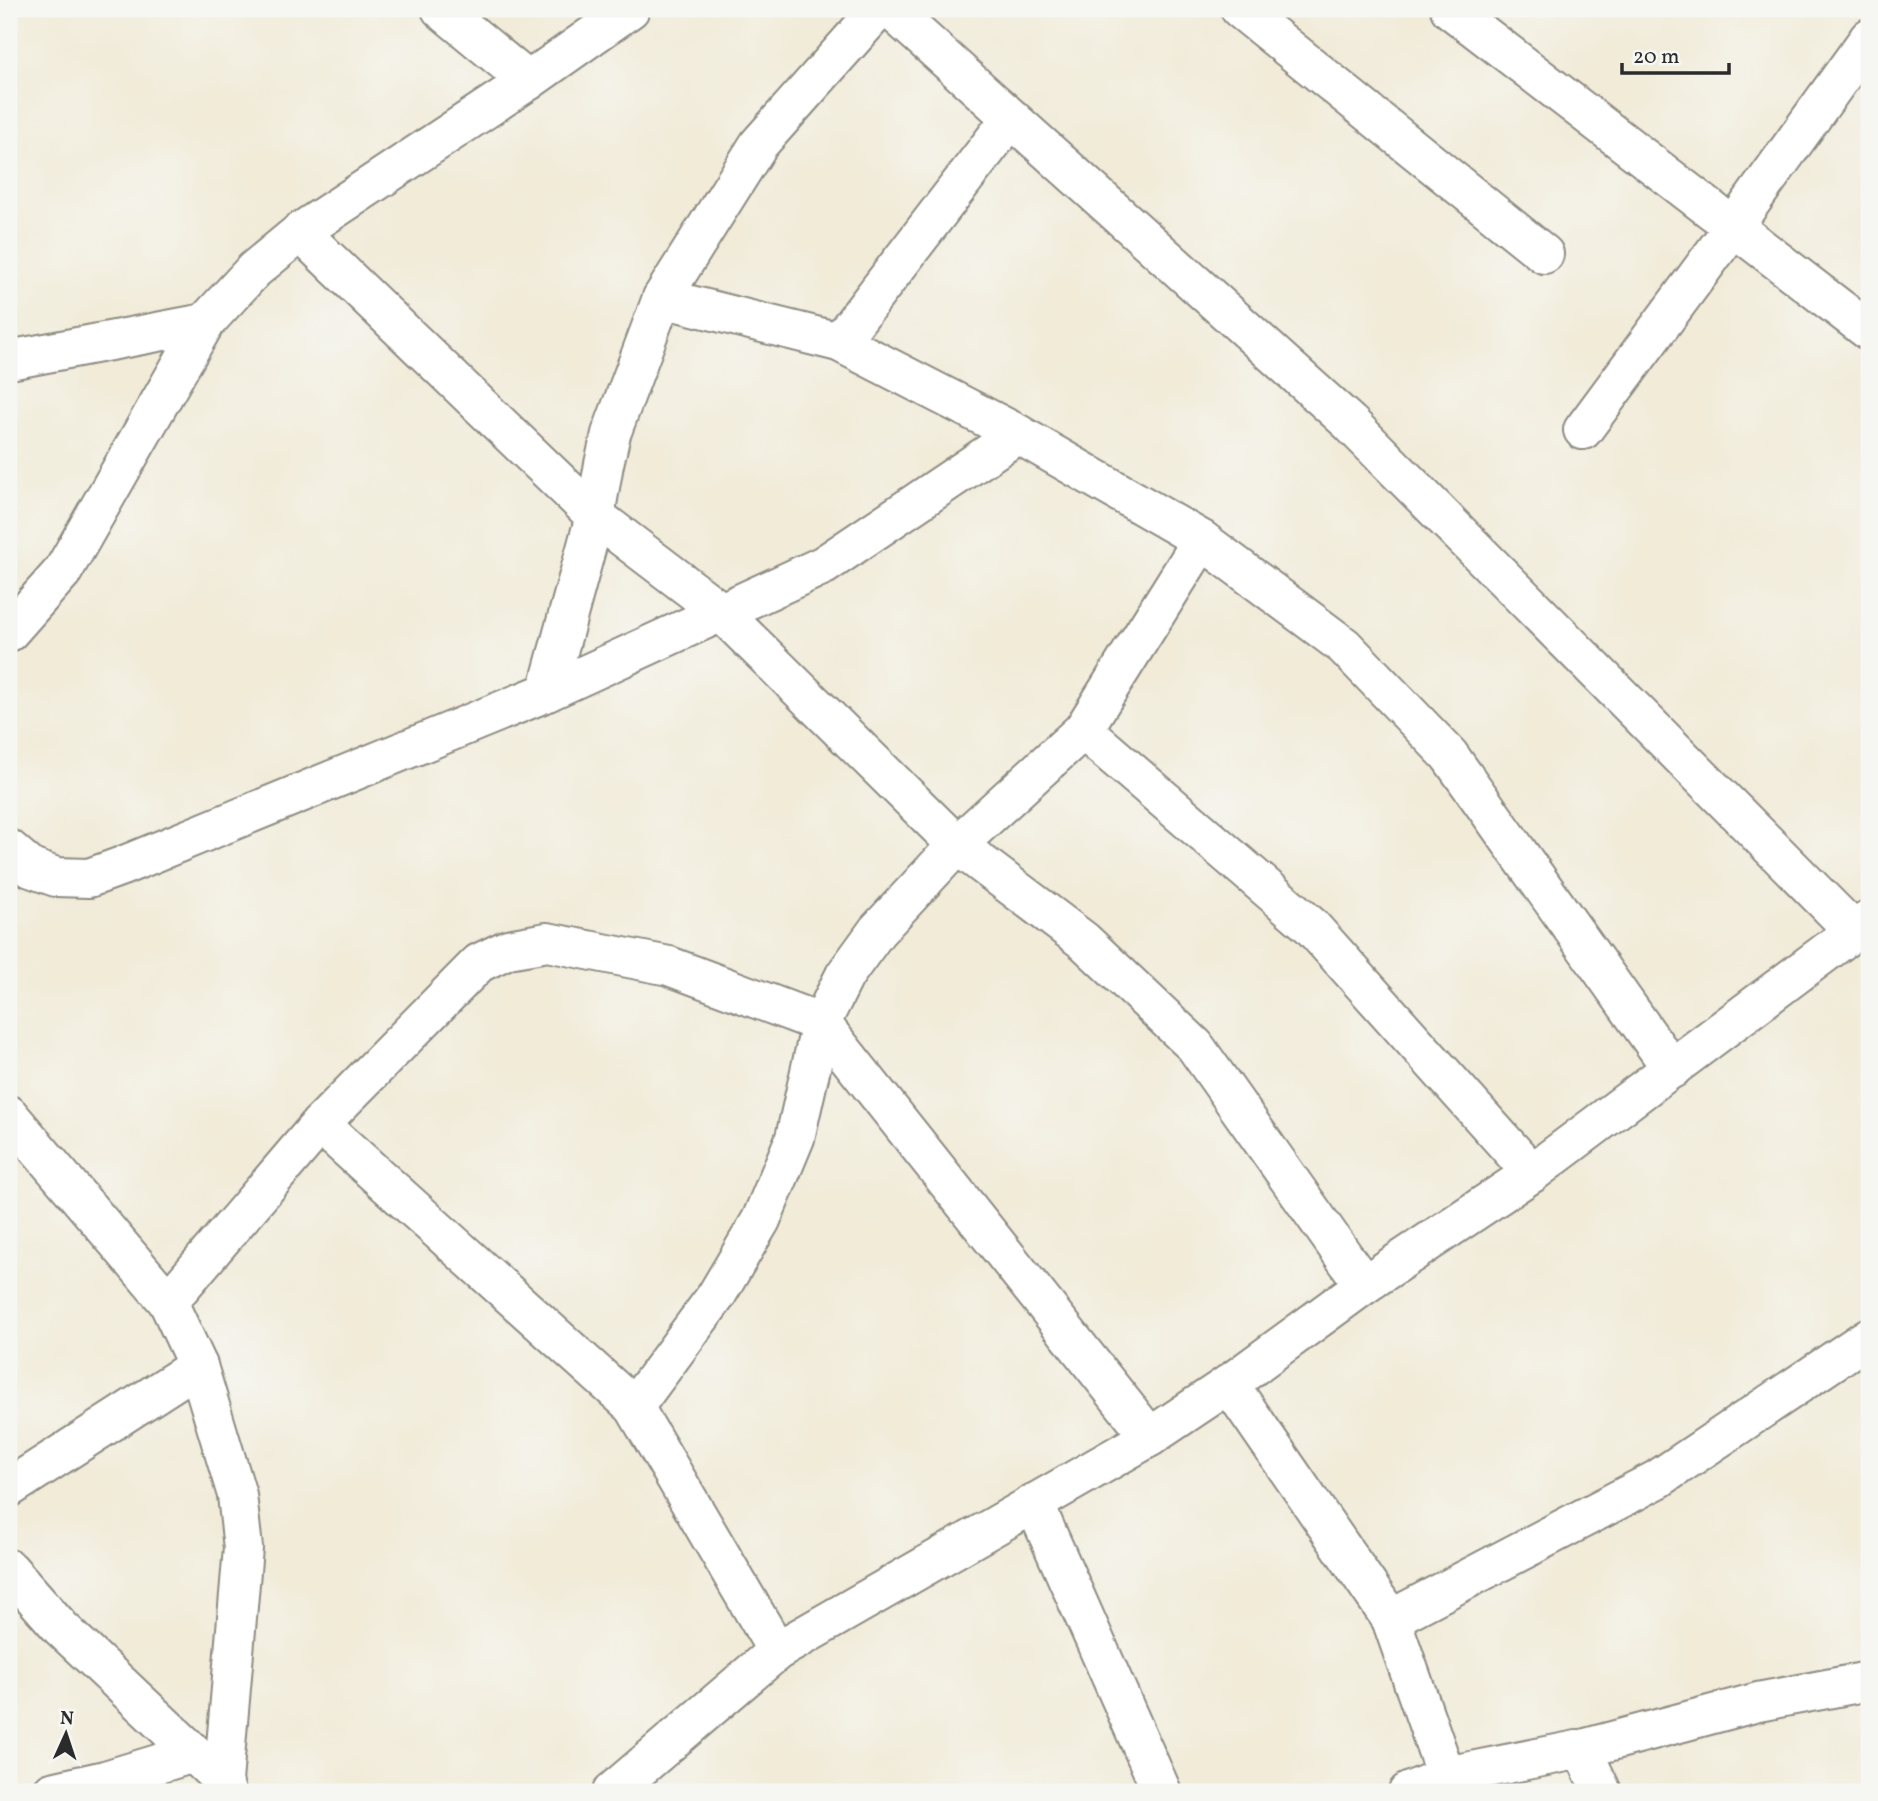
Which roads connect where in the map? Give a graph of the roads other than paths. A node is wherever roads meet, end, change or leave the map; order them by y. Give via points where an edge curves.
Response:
1 (441, 9) edge
2 (630, 9) edge
3 (879, 9) edge
4 (890, 9) edge
5 (1240, 9) edge
6 (1450, 9) edge
7 (1869, 38) edge
8 (528, 81) junction
9 (1011, 118) junction
10 (1734, 226) junction
11 (300, 232) junction
12 (1544, 254) dead end
13 (662, 298) junction
14 (205, 323) junction
15 (1869, 331) edge
16 (839, 342) junction
17 (9, 360) edge
18 (1583, 430) dead end
19 (1018, 434) junction
20 (596, 516) junction
21 (1202, 540) junction
22 (720, 611) junction
23 (9, 632) edge
24 (547, 692) junction
25 (1083, 730) junction
26 (957, 845) junction
27 (9, 849) edge
28 (1862, 926) edge
29 (821, 1023) junction
30 (1672, 1069) junction
31 (9, 1115) edge
32 (320, 1124) junction
33 (1532, 1173) junction
34 (1364, 1285) junction
35 (168, 1302) junction
36 (1869, 1337) edge
37 (198, 1366) junction
38 (1229, 1384) junction
39 (634, 1407) junction
40 (1150, 1437) junction
41 (9, 1488) edge
42 (1034, 1503) junction
43 (9, 1569) edge
44 (1391, 1619) junction
45 (777, 1651) junction
46 (1869, 1681) edge
47 (1582, 1749) junction
48 (194, 1754) junction
49 (1448, 1784) edge
50 (224, 1786) edge
51 (52, 1792) edge
52 (612, 1792) edge
53 (1162, 1792) edge
54 (1408, 1792) edge
55 (1602, 1792) edge

1 - 8 street
2 - 8 street
3 - 13 street via 760,144
4 - 9 street
5 - 12 street
6 - 10 street
7 - 10 street
8 - 11 street
9 - 16 street
9 - 28 street via 1350,422
10 - 15 street
10 - 18 street
11 - 14 street via 254,270
11 - 20 street
13 - 16 street
13 - 20 street via 611,434
14 - 17 street
14 - 23 street via 63,572
16 - 19 street
19 - 21 street
19 - 22 street via 824,565
20 - 22 street
20 - 24 street
21 - 25 street
21 - 30 street via 1344,646 1449,755
22 - 24 street
22 - 26 street
24 - 27 street via 89,877 44,873
25 - 26 street
25 - 33 street via 1311,926
26 - 29 street via 877,930 845,975
26 - 34 street via 1084,941 1195,1046
28 - 30 street
29 - 32 street via 669,965 547,942 508,949 479,963
29 - 39 street via 795,1138 761,1220 716,1296
29 - 40 street
30 - 33 street
31 - 35 street
32 - 35 street
32 - 39 street
33 - 34 street
34 - 38 street
35 - 37 street
36 - 44 street via 1658,1479
37 - 41 street
37 - 50 street via 237,1494 243,1548
38 - 40 street
38 - 44 street
39 - 45 street
40 - 42 street
42 - 45 street
42 - 53 street
43 - 48 street via 61,1628
44 - 49 street
45 - 52 street
46 - 47 street via 1758,1702
47 - 49 street
47 - 55 street
48 - 50 street
48 - 51 street
49 - 54 street

